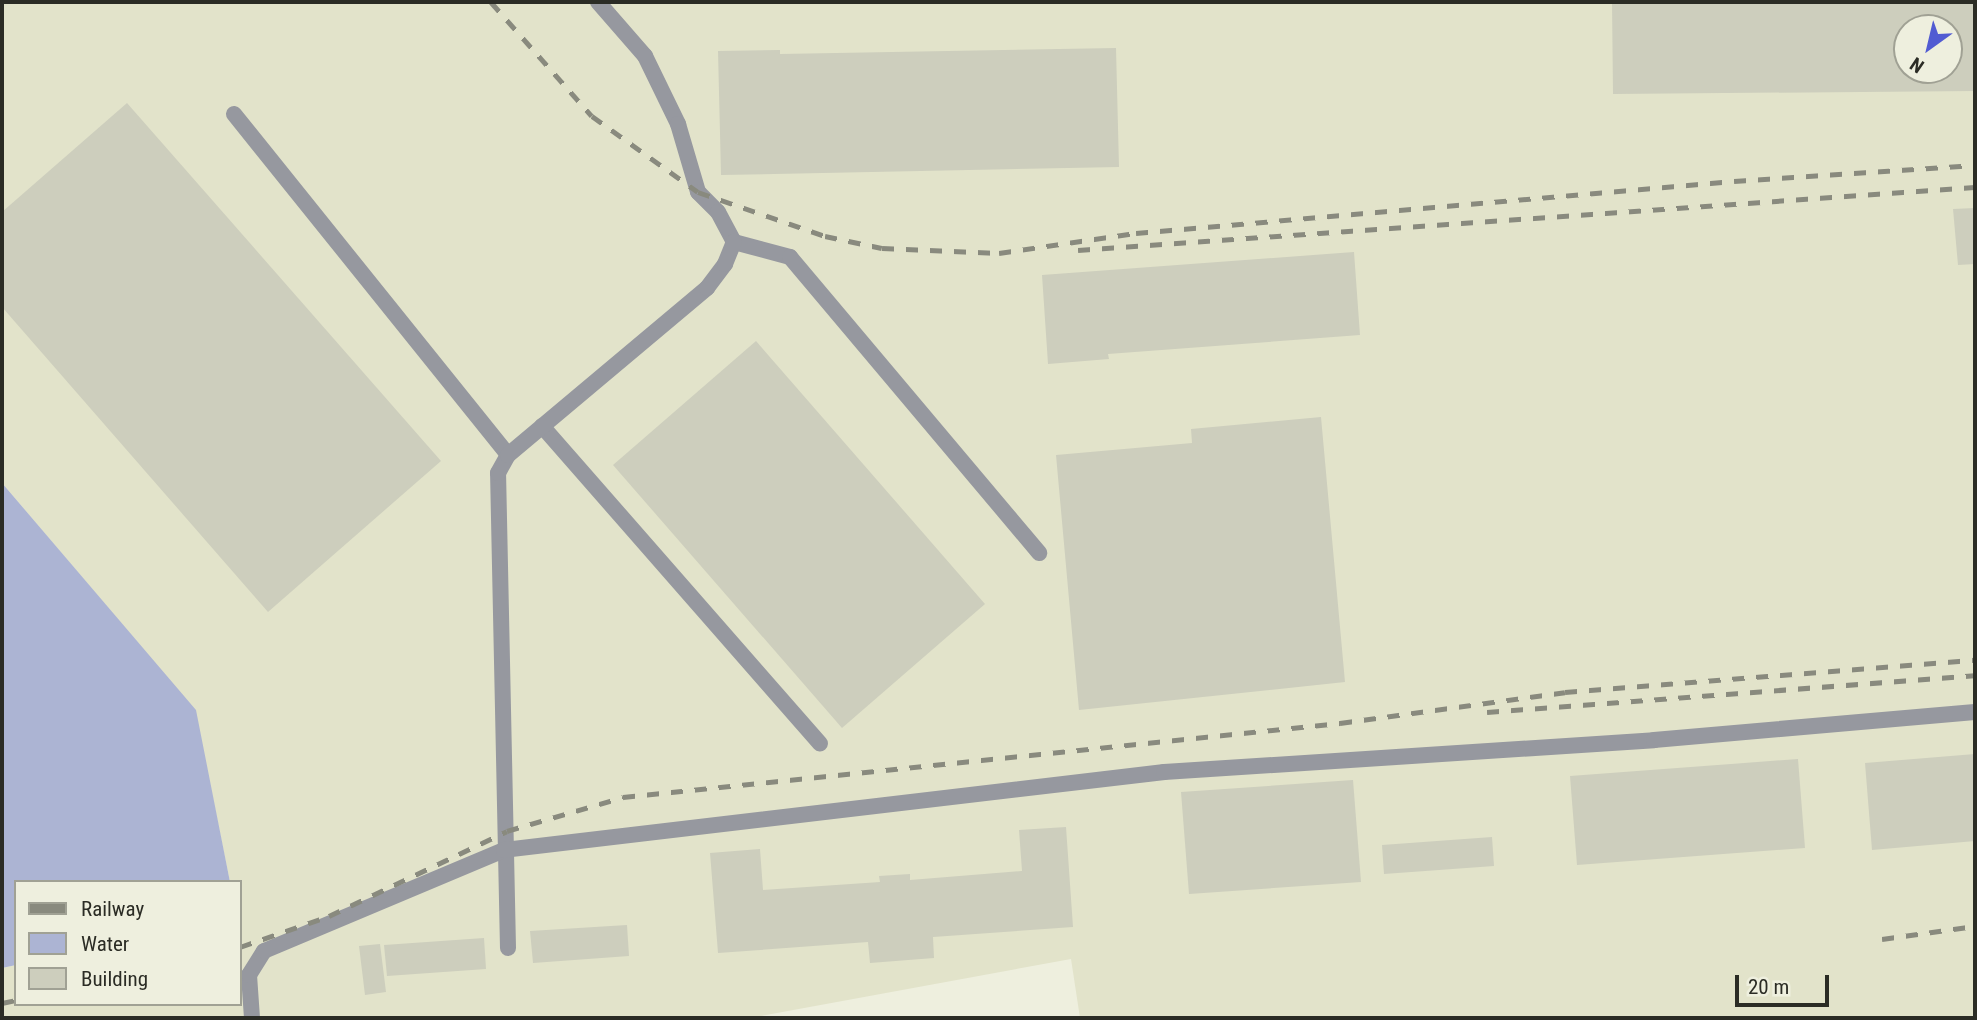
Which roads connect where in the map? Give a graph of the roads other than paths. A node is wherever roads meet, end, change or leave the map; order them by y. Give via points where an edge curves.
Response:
1 (598, 2) edge
2 (234, 114) dead end
3 (734, 242) junction
4 (541, 426) junction
5 (508, 455) junction
6 (1039, 553) dead end
7 (1975, 712) edge
8 (820, 744) dead end
9 (504, 850) junction
10 (508, 948) dead end
11 (252, 1018) edge

1 - 3 lane via 645,56 678,124 698,192 718,212
2 - 5 lane
3 - 4 lane via 725,264 706,288
3 - 6 lane via 790,257
4 - 5 lane
4 - 8 lane
5 - 9 lane via 498,473
7 - 9 lane via 1654,740 1164,772
9 - 10 lane
9 - 11 lane via 264,951 249,975

